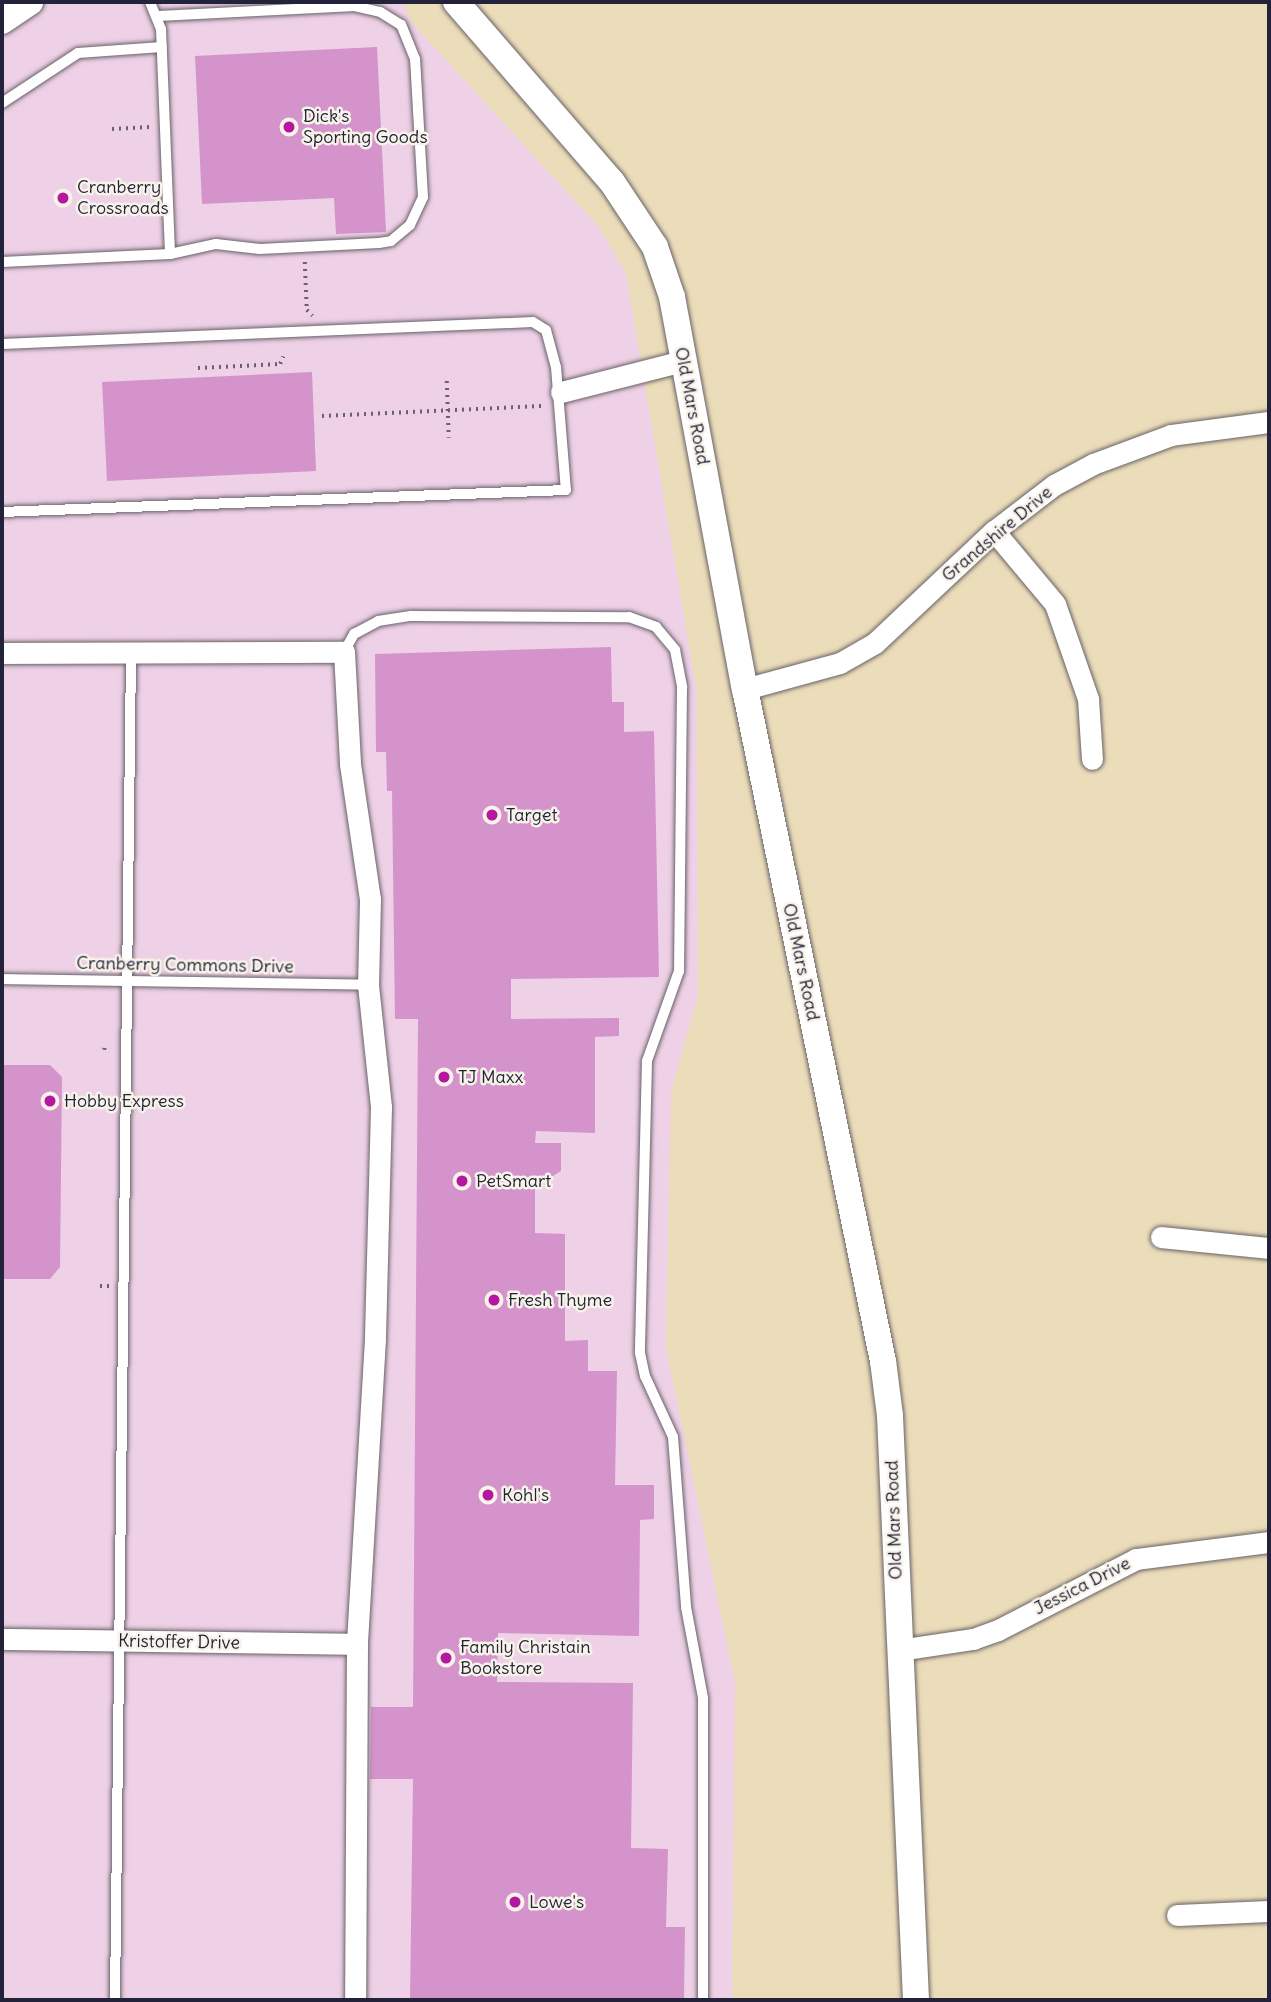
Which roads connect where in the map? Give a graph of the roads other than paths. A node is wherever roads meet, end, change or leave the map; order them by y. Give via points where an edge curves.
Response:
1 (30, 2) edge
2 (150, 2) edge
3 (215, 2) edge
4 (456, 2) edge
5 (344, 4) edge
6 (215, 14) junction
7 (158, 16) junction
8 (2, 20) edge
9 (162, 47) junction
10 (2, 103) edge
11 (170, 254) junction
12 (2, 262) edge
13 (2, 344) edge
14 (683, 361) junction
15 (555, 393) junction
16 (1269, 422) edge
17 (2, 512) edge
18 (994, 531) junction
19 (344, 652) junction
20 (2, 653) edge
21 (131, 654) junction
22 (745, 689) junction
23 (1092, 760) dead end
24 (2, 979) edge
25 (129, 981) junction
26 (368, 985) junction
27 (1161, 1237) dead end
28 (1269, 1248) edge
29 (1269, 1542) edge
30 (2, 1639) edge
31 (123, 1641) junction
32 (357, 1644) junction
33 (899, 1650) junction
34 (1269, 1911) edge
35 (1177, 1915) dead end
36 (116, 2000) edge
37 (355, 2000) edge
38 (703, 2000) edge
39 (916, 2000) edge

1 - 8 street
2 - 7 lane
3 - 6 lane
4 - 14 street, Old Mars Road via 612,182 643,226 672,297
5 - 6 lane
5 - 11 lane via 380,12 401,25 411,45 424,197 410,225 391,241 379,243 260,249 216,244
6 - 7 lane
7 - 9 lane
9 - 10 lane via 78,53
9 - 11 lane
11 - 12 lane
13 - 15 lane via 526,321 546,330
14 - 15 street
14 - 22 street, Old Mars Road
15 - 17 lane via 566,491
16 - 18 street, Grandshire Drive via 1171,435 1093,464 1054,485
18 - 22 street, Grandshire Drive via 875,643 840,663
18 - 23 street via 1055,604 1088,699
19 - 21 street
19 - 26 street via 350,764 370,899
19 - 38 lane via 354,634 378,621 411,616 629,617 656,627 675,650 682,687 679,971 647,1061 640,1353 645,1376 673,1437 686,1607 703,1698
20 - 21 street
21 - 25 lane
22 - 33 street, Old Mars Road via 883,1361 890,1416
24 - 25 lane, Cranberry Commons Drive
25 - 26 lane, Cranberry Commons Drive
25 - 31 lane
26 - 32 street via 381,1107 380,1176
27 - 28 street
29 - 33 street, Jessica Drive via 1136,1559 998,1630 973,1639
30 - 31 street, Kristoffer Drive
31 - 32 street, Kristoffer Drive
31 - 36 lane
32 - 37 street
33 - 39 street, Old Mars Road
34 - 35 street

